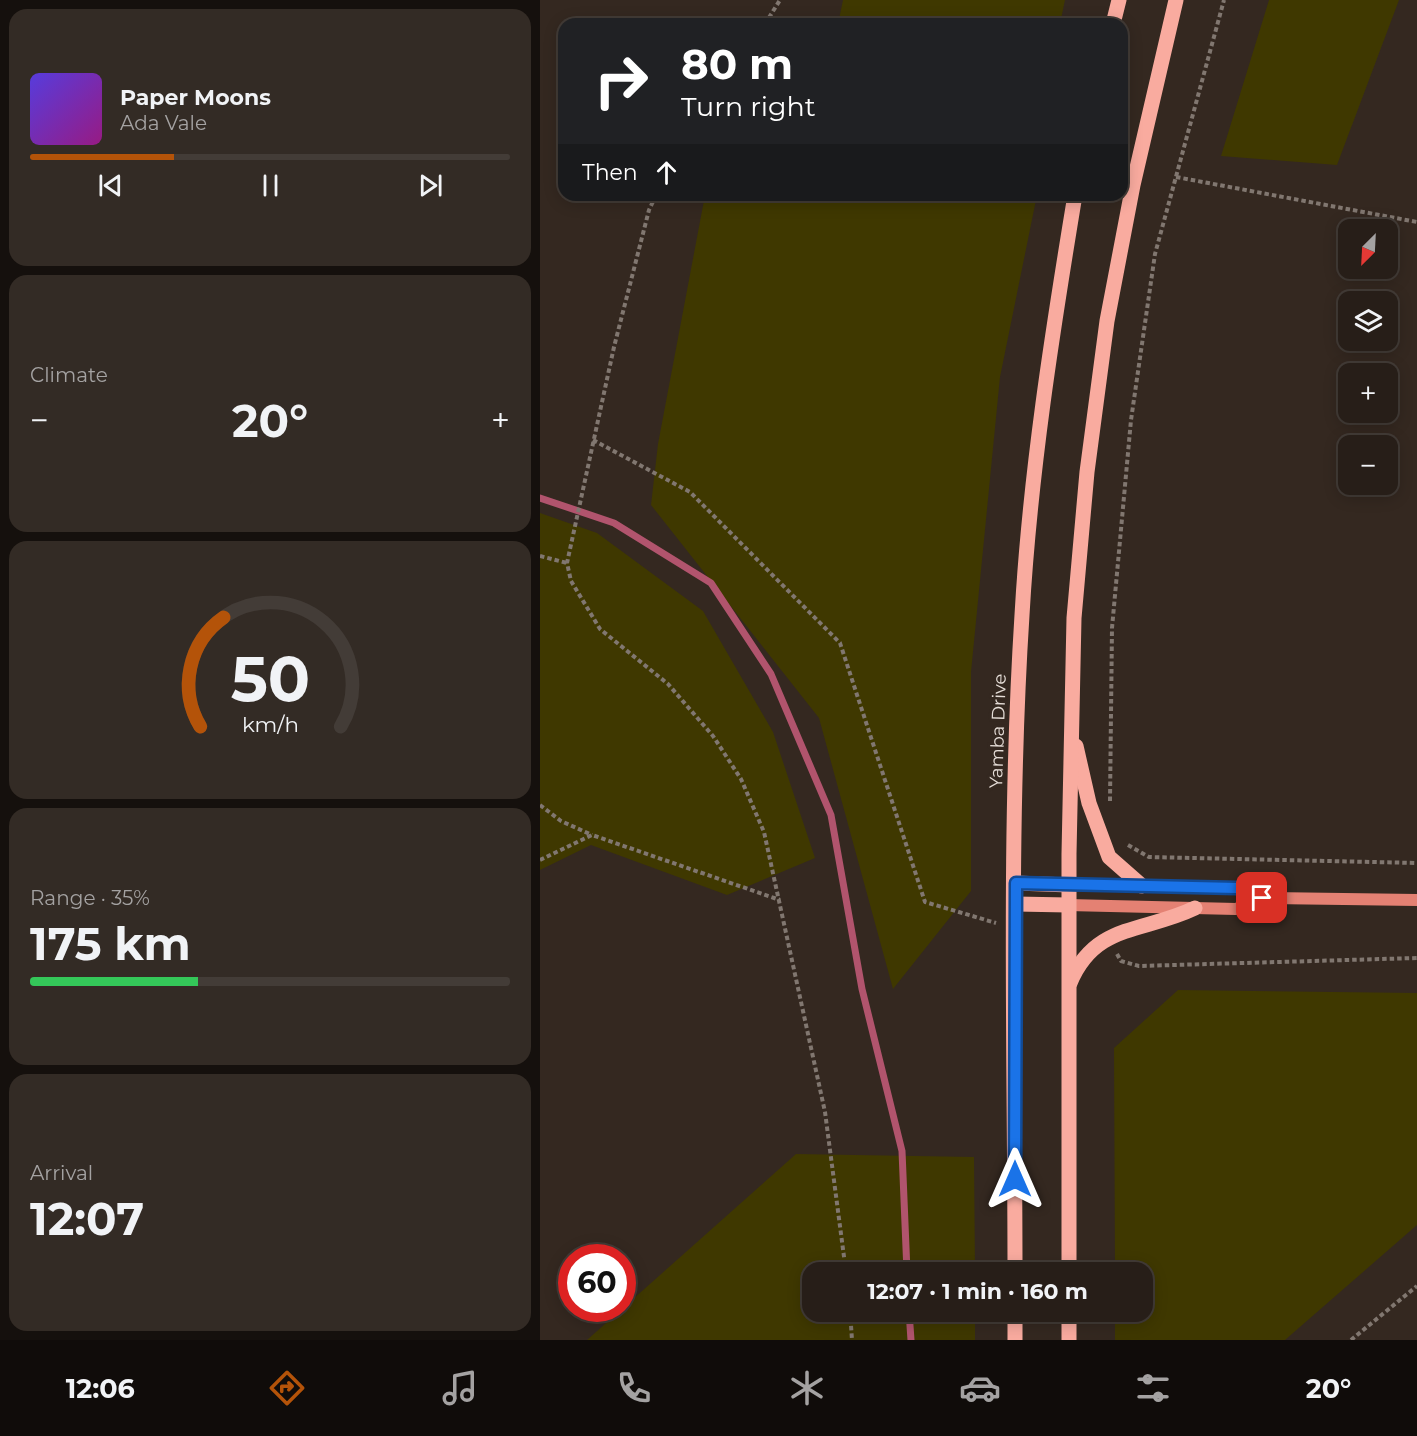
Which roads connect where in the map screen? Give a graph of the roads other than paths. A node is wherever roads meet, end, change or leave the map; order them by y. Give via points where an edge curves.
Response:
1 (1119, 0) edge
2 (1176, 0) edge
3 (1114, 18) edge
4 (1074, 201) edge
5 (1070, 717) junction
6 (1016, 883) junction
7 (1069, 885) junction
8 (1142, 886) junction
9 (1262, 898) junction
10 (1417, 900) edge
11 (1015, 904) junction
12 (1068, 905) junction
13 (1195, 908) junction
14 (1069, 986) junction
15 (1015, 1262) edge
16 (1069, 1262) edge
17 (1015, 1322) edge
18 (1069, 1322) edge
19 (1016, 1340) edge
20 (1069, 1340) edge

1 - 3 main road
2 - 5 main road via 1133,185 1107,321 1085,493
4 - 6 main road, Yamba Drive via 1035,468 1022,614
5 - 7 main road
5 - 8 main road via 1089,803 1107,851
6 - 7 main road
6 - 11 main road, Yamba Drive
7 - 8 main road
7 - 12 main road
8 - 9 main road via 1237,888
9 - 10 main road
9 - 13 main road via 1236,909
11 - 12 main road
11 - 15 main road, Yamba Drive
12 - 13 main road
12 - 14 main road
13 - 14 main road via 1172,919 1106,938 1077,966
14 - 16 main road
17 - 19 main road
18 - 20 main road

